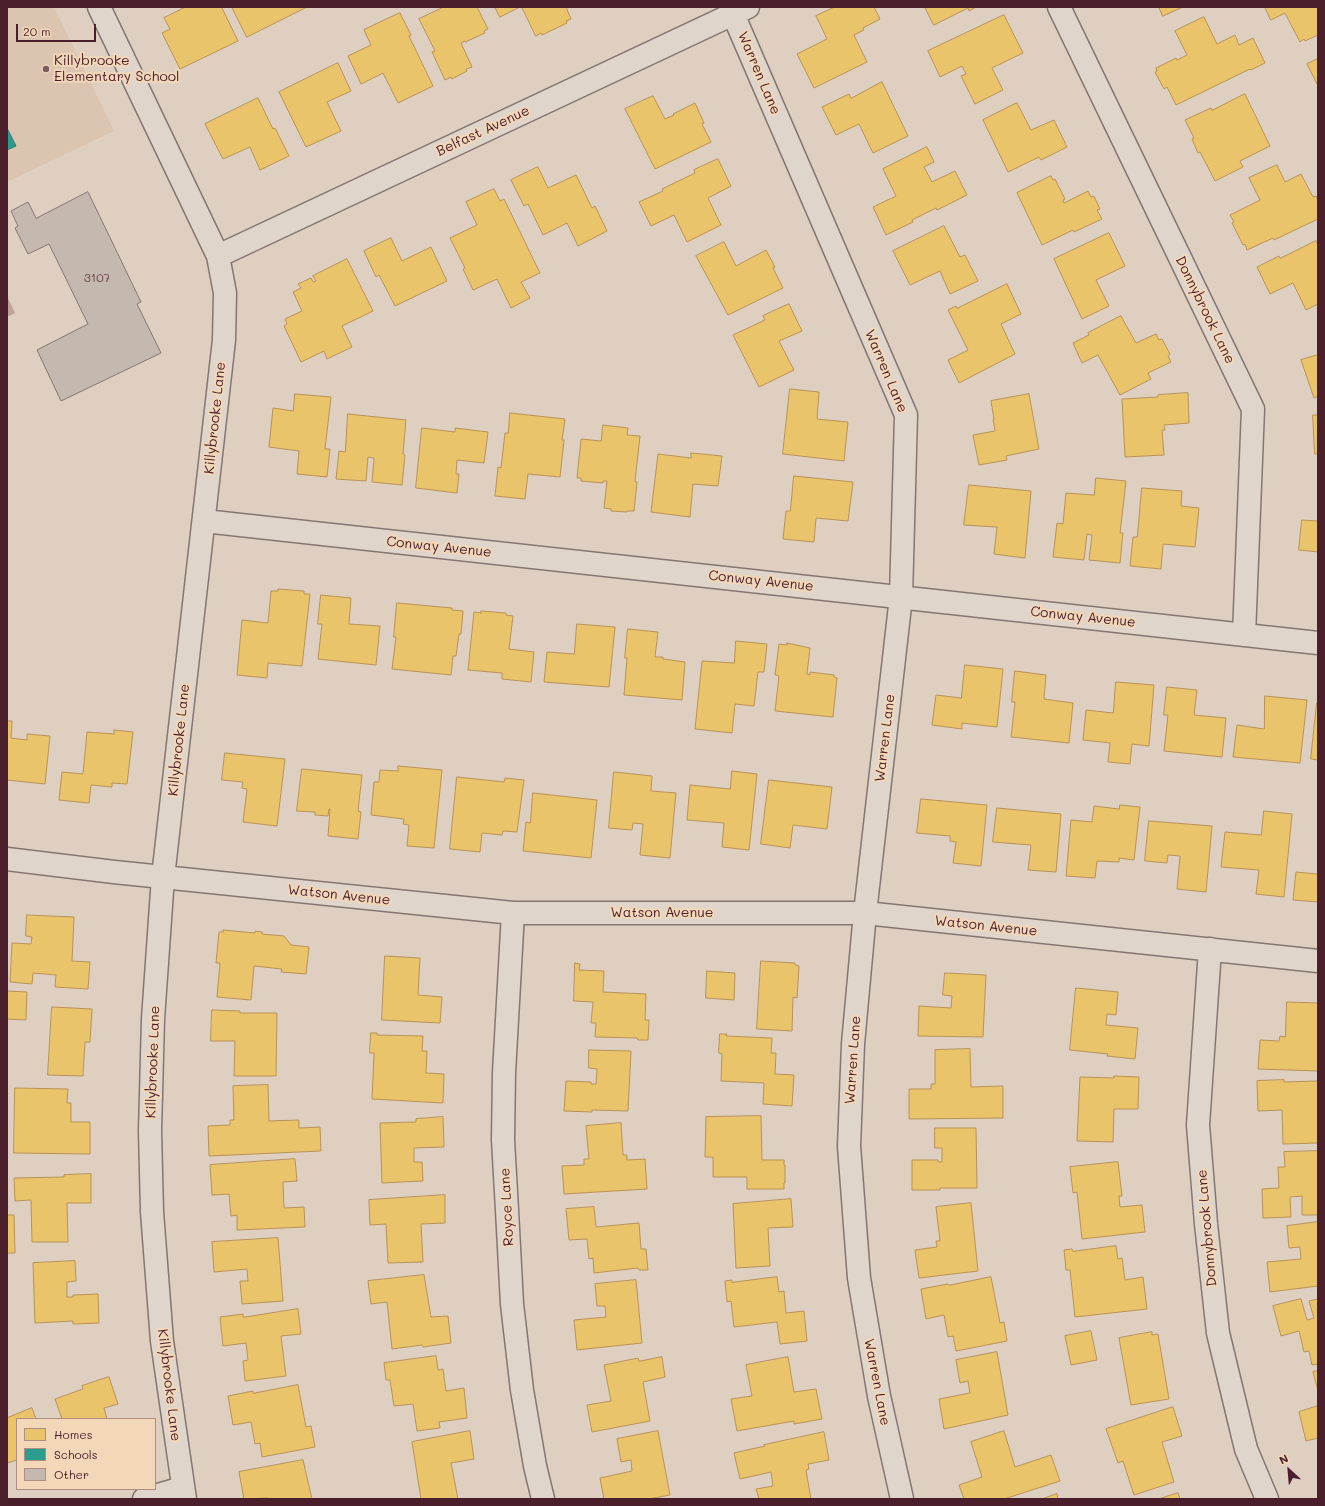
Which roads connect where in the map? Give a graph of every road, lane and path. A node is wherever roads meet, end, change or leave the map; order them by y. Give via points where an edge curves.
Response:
1 (99, 7) edge
2 (1060, 7) edge
3 (737, 9) edge
4 (218, 256) junction
5 (204, 521) junction
6 (901, 597) junction
7 (1244, 635) junction
8 (1318, 643) edge
9 (7, 859) edge
10 (164, 877) junction
11 (865, 913) junction
12 (513, 914) junction
13 (1210, 949) junction
14 (1318, 961) edge
15 (184, 1493) edge
16 (144, 1499) edge
17 (543, 1499) edge
18 (902, 1499) edge
19 (1268, 1499) edge

1 - 4 street, Killybrooke Lane
2 - 7 street, Donnybrook Lane via 1253,409
3 - 4 street, Belfast Avenue
3 - 6 street, Warren Lane via 906,415
4 - 5 street, Killybrooke Lane via 225,293 224,340
5 - 6 street, Conway Avenue
5 - 10 street, Killybrooke Lane
6 - 7 street, Conway Avenue
6 - 11 street, Warren Lane
7 - 8 street, Conway Avenue
9 - 10 street, Watson Avenue
10 - 12 street, Watson Avenue
10 - 15 street, Killybrooke Lane via 153,1019 150,1131 152,1212 162,1341
11 - 12 street, Watson Avenue
11 - 13 street, Watson Avenue
11 - 18 street, Warren Lane via 853,1044 849,1146 859,1278 879,1396
12 - 17 street, Royce Lane via 504,1073 503,1140 507,1218 512,1304 522,1390
13 - 14 street, Watson Avenue
13 - 19 street, Donnybrook Lane via 1198,1124 1206,1224 1218,1333 1246,1448
15 - 16 street

